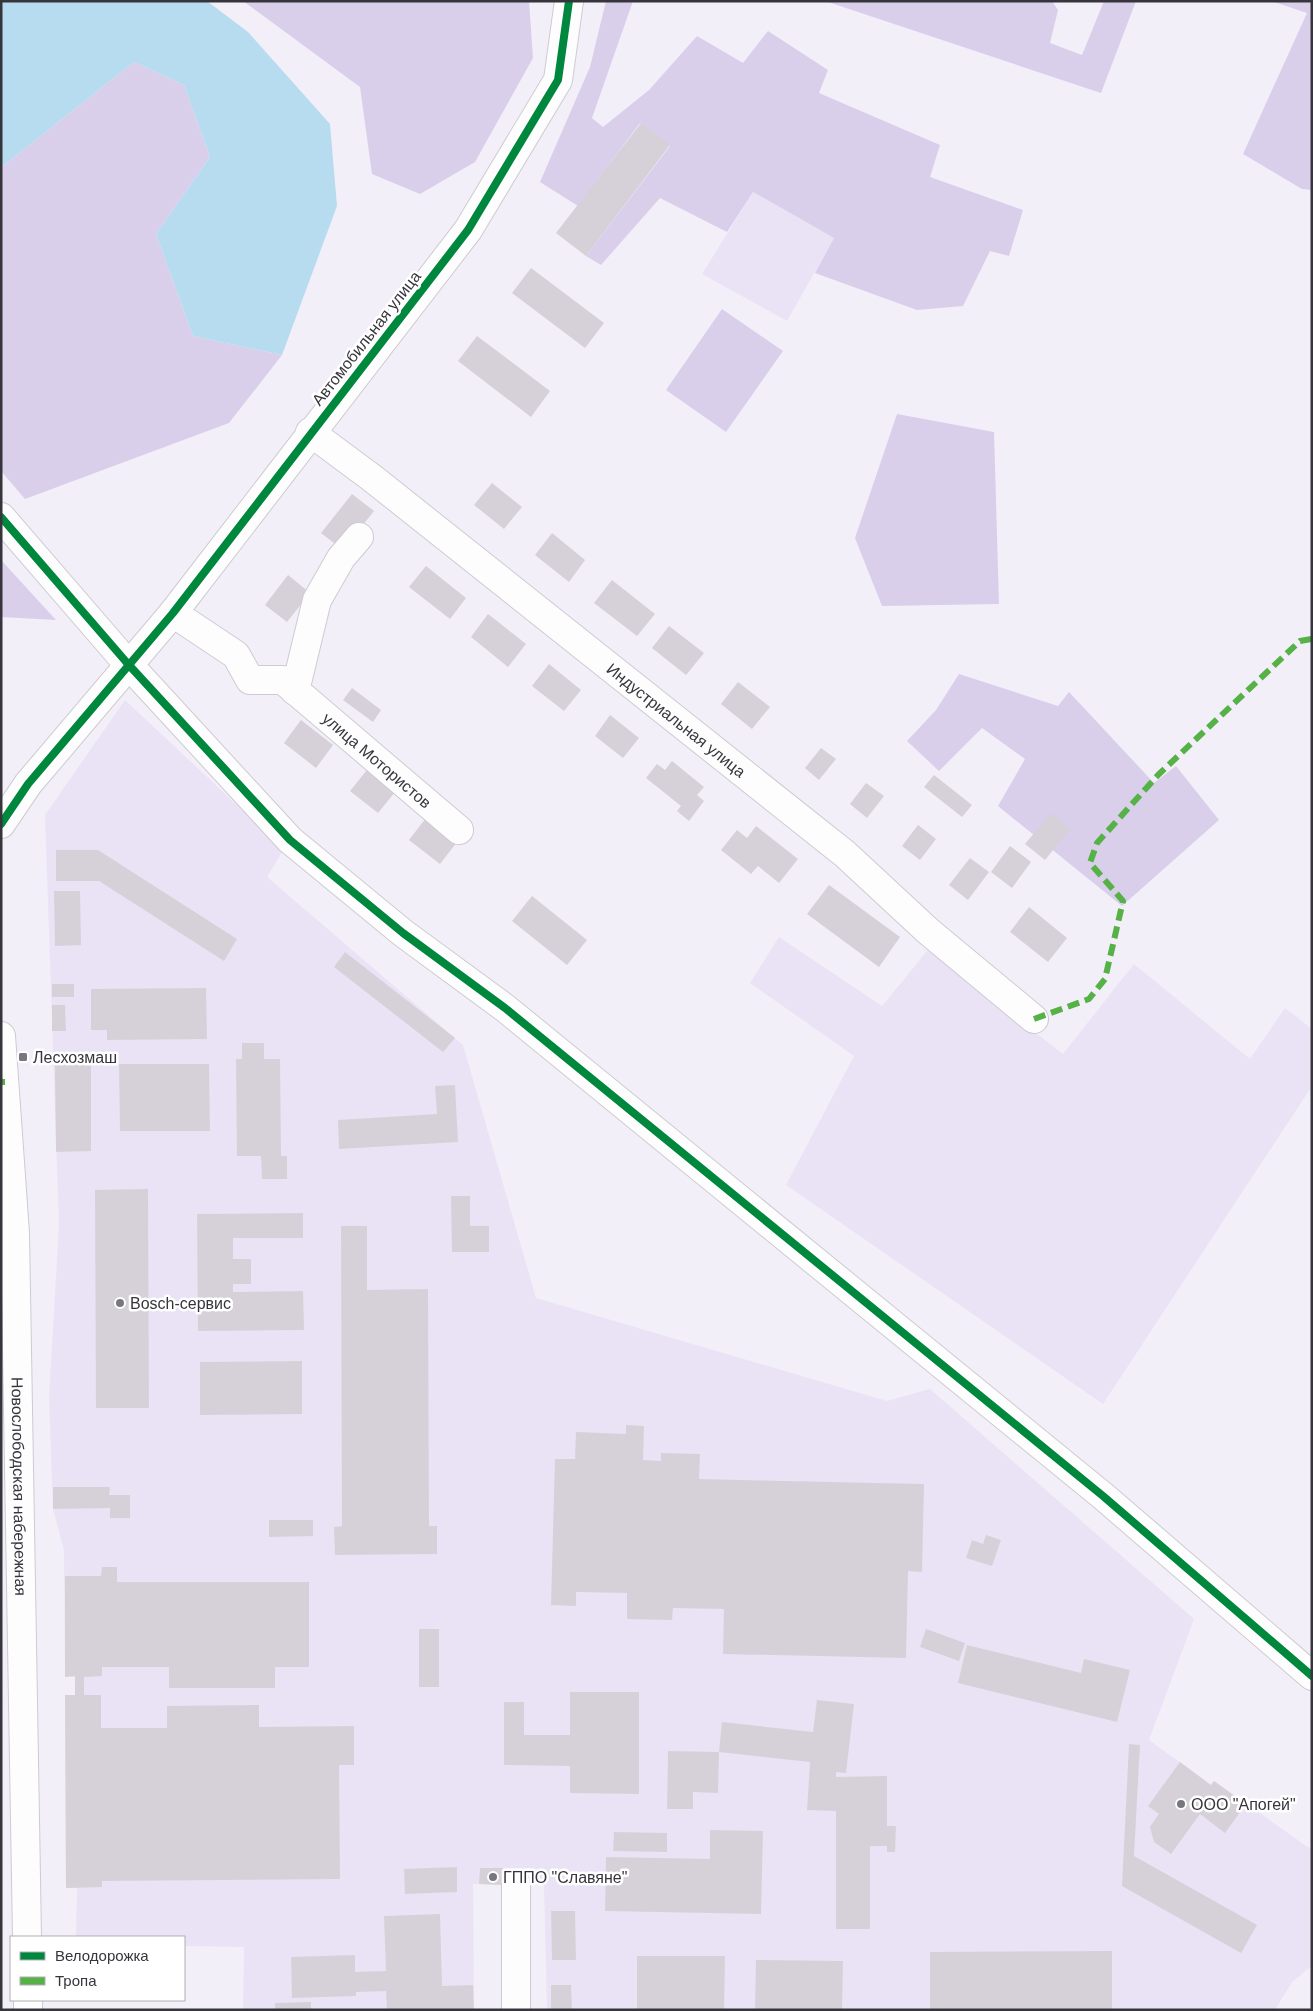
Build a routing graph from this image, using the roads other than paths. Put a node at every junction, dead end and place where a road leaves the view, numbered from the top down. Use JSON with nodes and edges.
{"nodes":[{"id":1,"x":569,"y":1,"type":"edge"},
{"id":2,"x":310,"y":432,"type":"junction"},
{"id":3,"x":1,"y":517,"type":"edge"},
{"id":4,"x":359,"y":537,"type":"dead end"},
{"id":5,"x":173,"y":613,"type":"junction"},
{"id":6,"x":128,"y":664,"type":"junction"},
{"id":7,"x":295,"y":691,"type":"junction"},
{"id":8,"x":1,"y":824,"type":"edge"},
{"id":9,"x":459,"y":830,"type":"dead end"},
{"id":10,"x":1034,"y":1018,"type":"dead end"},
{"id":11,"x":1,"y":1036,"type":"edge"},
{"id":12,"x":1312,"y":1676,"type":"edge"},
{"id":13,"x":516,"y":1885,"type":"dead end"},
{"id":14,"x":27,"y":1936,"type":"edge"},
{"id":15,"x":516,"y":2010,"type":"edge"}],
"edges":[{"from":1,"to":2,"type":"street","name":"Автомобильная улица"},
{"from":2,"to":5,"type":"street","name":"Автомобильная улица"},
{"from":2,"to":10,"type":"street","name":"Индустриальная улица"},
{"from":3,"to":6,"type":"street"},
{"from":4,"to":7,"type":"street"},
{"from":5,"to":6,"type":"street","name":"Автомобильная улица"},
{"from":5,"to":7,"type":"street","name":"улица Мотористов"},
{"from":6,"to":8,"type":"street"},
{"from":6,"to":12,"type":"street"},
{"from":7,"to":9,"type":"street","name":"улица Мотористов"},
{"from":11,"to":14,"type":"street","name":"Новослободская набережная"},
{"from":13,"to":15,"type":"street"}]}
